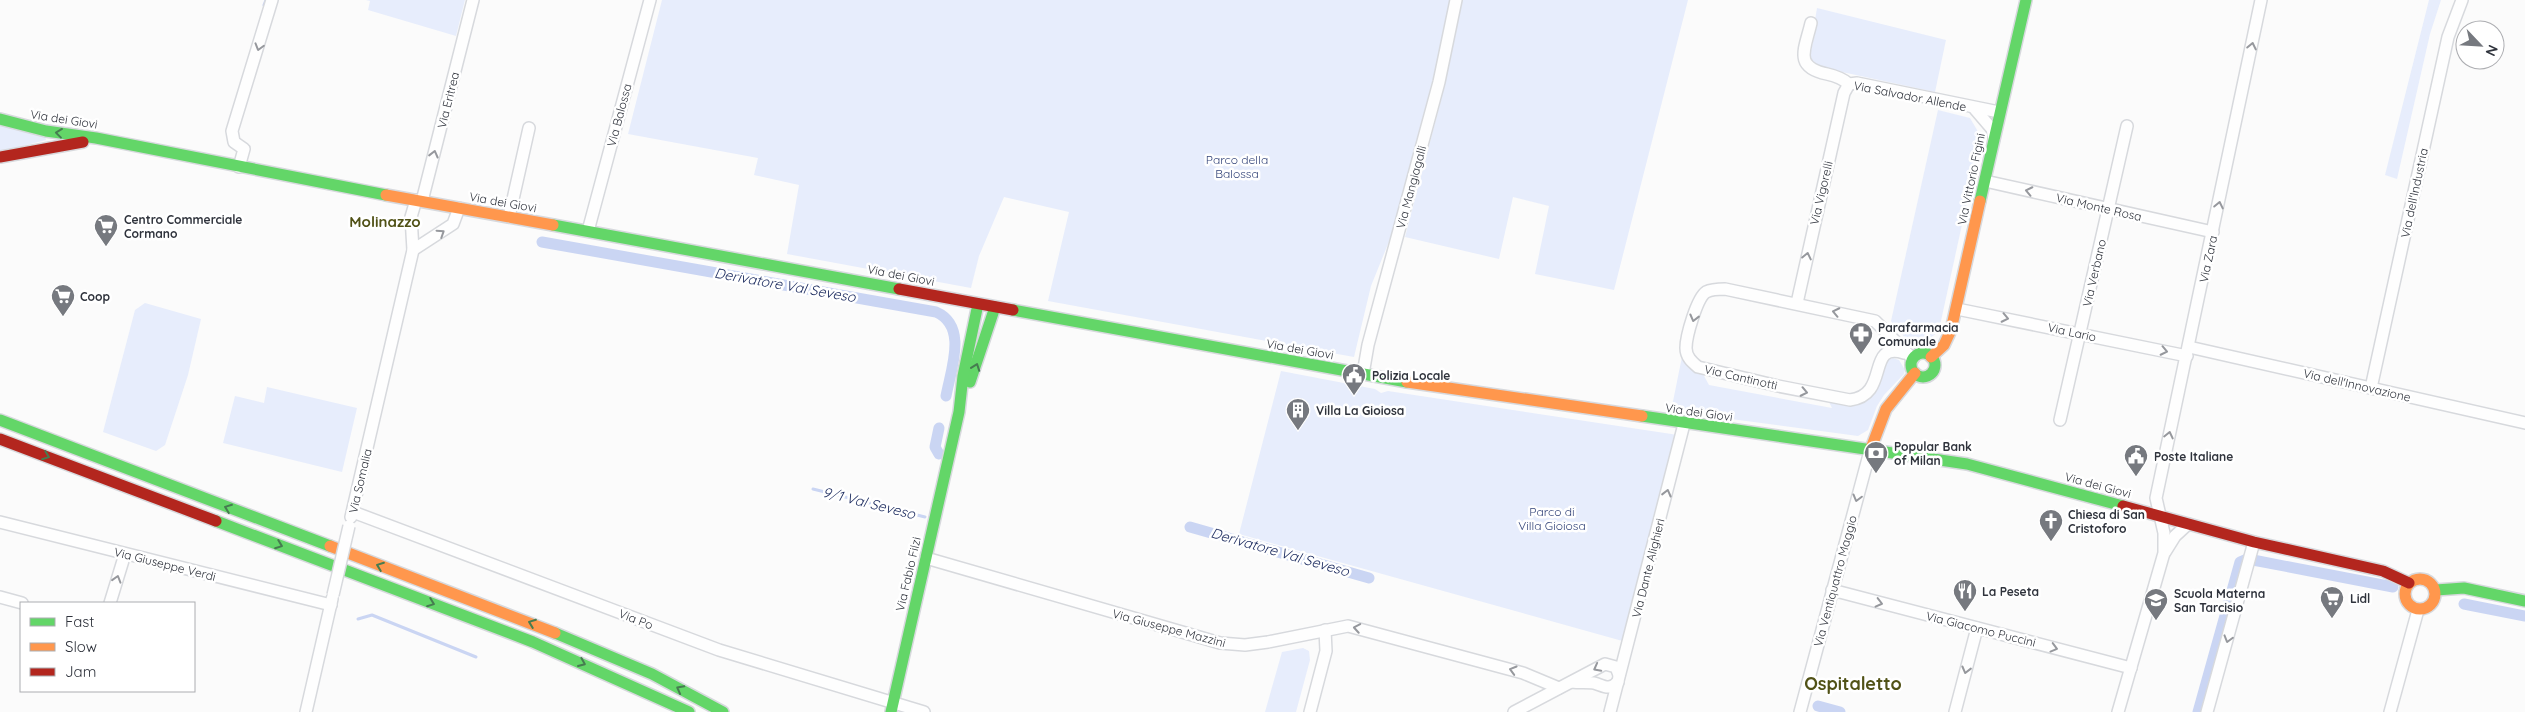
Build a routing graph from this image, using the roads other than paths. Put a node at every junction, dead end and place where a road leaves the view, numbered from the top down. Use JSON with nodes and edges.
{"nodes":[{"id":1,"x":272,"y":0,"type":"edge"},
{"id":2,"x":473,"y":0,"type":"edge"},
{"id":3,"x":650,"y":0,"type":"edge"},
{"id":4,"x":1456,"y":0,"type":"edge"},
{"id":5,"x":2026,"y":0,"type":"edge"},
{"id":6,"x":2261,"y":0,"type":"edge"},
{"id":7,"x":2462,"y":0,"type":"edge"},
{"id":8,"x":1811,"y":23,"type":"dead end"},
{"id":9,"x":1848,"y":84,"type":"junction"},
{"id":10,"x":1974,"y":108,"type":"junction"},
{"id":11,"x":1999,"y":112,"type":"junction"},
{"id":12,"x":0,"y":119,"type":"edge"},
{"id":13,"x":2127,"y":126,"type":"dead end"},
{"id":14,"x":530,"y":128,"type":"dead end"},
{"id":15,"x":1994,"y":138,"type":"junction"},
{"id":16,"x":125,"y":143,"type":"junction"},
{"id":17,"x":0,"y":157,"type":"edge"},
{"id":18,"x":239,"y":167,"type":"junction"},
{"id":19,"x":1985,"y":181,"type":"junction"},
{"id":20,"x":419,"y":200,"type":"junction"},
{"id":21,"x":459,"y":208,"type":"junction"},
{"id":22,"x":2109,"y":208,"type":"junction"},
{"id":23,"x":510,"y":217,"type":"junction"},
{"id":24,"x":588,"y":231,"type":"junction"},
{"id":25,"x":2213,"y":232,"type":"junction"},
{"id":26,"x":413,"y":250,"type":"junction"},
{"id":27,"x":1797,"y":303,"type":"junction"},
{"id":28,"x":978,"y":304,"type":"junction"},
{"id":29,"x":995,"y":307,"type":"junction"},
{"id":30,"x":1957,"y":309,"type":"junction"},
{"id":31,"x":1887,"y":332,"type":"junction"},
{"id":32,"x":2080,"y":334,"type":"junction"},
{"id":33,"x":2188,"y":351,"type":"junction"},
{"id":34,"x":1909,"y":356,"type":"junction"},
{"id":35,"x":1931,"y":356,"type":"junction"},
{"id":36,"x":1880,"y":360,"type":"junction"},
{"id":37,"x":1915,"y":373,"type":"junction"},
{"id":38,"x":1362,"y":374,"type":"junction"},
{"id":39,"x":2370,"y":388,"type":"junction"},
{"id":40,"x":959,"y":412,"type":"junction"},
{"id":41,"x":0,"y":420,"type":"edge"},
{"id":42,"x":2060,"y":420,"type":"dead end"},
{"id":43,"x":2525,"y":423,"type":"edge"},
{"id":44,"x":1684,"y":424,"type":"junction"},
{"id":45,"x":0,"y":439,"type":"edge"},
{"id":46,"x":1870,"y":451,"type":"junction"},
{"id":47,"x":353,"y":512,"type":"junction"},
{"id":48,"x":2160,"y":516,"type":"junction"},
{"id":49,"x":0,"y":522,"type":"edge"},
{"id":50,"x":2188,"y":524,"type":"junction"},
{"id":51,"x":2254,"y":542,"type":"junction"},
{"id":52,"x":2164,"y":553,"type":"junction"},
{"id":53,"x":125,"y":554,"type":"junction"},
{"id":54,"x":926,"y":558,"type":"junction"},
{"id":55,"x":2409,"y":584,"type":"junction"},
{"id":56,"x":1832,"y":590,"type":"junction"},
{"id":57,"x":2436,"y":590,"type":"junction"},
{"id":58,"x":0,"y":598,"type":"edge"},
{"id":59,"x":332,"y":600,"type":"junction"},
{"id":60,"x":2525,"y":601,"type":"edge"},
{"id":61,"x":110,"y":602,"type":"edge"},
{"id":62,"x":20,"y":603,"type":"edge"},
{"id":63,"x":2418,"y":610,"type":"junction"},
{"id":64,"x":1976,"y":628,"type":"junction"},
{"id":65,"x":1325,"y":630,"type":"junction"},
{"id":66,"x":2131,"y":668,"type":"junction"},
{"id":67,"x":1618,"y":678,"type":"junction"},
{"id":68,"x":1570,"y":682,"type":"junction"},
{"id":69,"x":1559,"y":688,"type":"junction"},
{"id":70,"x":892,"y":707,"type":"edge"},
{"id":71,"x":306,"y":712,"type":"edge"},
{"id":72,"x":689,"y":712,"type":"edge"},
{"id":73,"x":724,"y":712,"type":"edge"},
{"id":74,"x":924,"y":712,"type":"edge"},
{"id":75,"x":1310,"y":712,"type":"edge"},
{"id":76,"x":1514,"y":712,"type":"edge"},
{"id":77,"x":1610,"y":712,"type":"edge"},
{"id":78,"x":1800,"y":712,"type":"edge"},
{"id":79,"x":1955,"y":712,"type":"edge"},
{"id":80,"x":2118,"y":712,"type":"edge"},
{"id":81,"x":2207,"y":712,"type":"edge"},
{"id":82,"x":2390,"y":712,"type":"edge"}],
"edges":[{"from":1,"to":18,"type":"street","one_way":true},
{"from":20,"to":2,"type":"street","name":"Via Eritrea","one_way":true},
{"from":3,"to":24,"type":"street","name":"Via Balossa"},
{"from":4,"to":38,"type":"street","name":"Via Mangiagalli"},
{"from":5,"to":11,"type":"main road","name":"Via Vittorio Figini"},
{"from":25,"to":6,"type":"street","name":"Via Zara","one_way":true},
{"from":7,"to":39,"type":"street","name":"Via dell'Industria"},
{"from":8,"to":9,"type":"street","name":"Via Salvador Allende"},
{"from":9,"to":10,"type":"street","name":"Via Salvador Allende"},
{"from":27,"to":9,"type":"street","name":"Via Vigorelli","one_way":true},
{"from":10,"to":11,"type":"street","name":"Via Salvador Allende"},
{"from":10,"to":15,"type":"street","name":"Via Salvador Allende"},
{"from":11,"to":15,"type":"main road","name":"Via Vittorio Figini"},
{"from":16,"to":12,"type":"main road","name":"Via dei Giovi","one_way":true},
{"from":13,"to":22,"type":"street","name":"Via Verbano"},
{"from":14,"to":23,"type":"street"},
{"from":15,"to":19,"type":"main road","name":"Via Vittorio Figini"},
{"from":16,"to":17,"type":"main road","name":"Via dei Giovi"},
{"from":16,"to":18,"type":"main road","name":"Via dei Giovi"},
{"from":18,"to":20,"type":"main road","name":"Via dei Giovi"},
{"from":22,"to":19,"type":"street","name":"Via Monte Rosa","one_way":true},
{"from":19,"to":30,"type":"main road","name":"Via Vittorio Figini"},
{"from":20,"to":21,"type":"main road","name":"Via dei Giovi"},
{"from":20,"to":26,"type":"street","name":"Via Somalia"},
{"from":21,"to":23,"type":"main road","name":"Via dei Giovi"},
{"from":26,"to":21,"type":"street","one_way":true},
{"from":22,"to":25,"type":"street","name":"Via Monte Rosa"},
{"from":22,"to":32,"type":"street","name":"Via Verbano"},
{"from":23,"to":24,"type":"main road","name":"Via dei Giovi"},
{"from":24,"to":28,"type":"main road","name":"Via dei Giovi"},
{"from":25,"to":33,"type":"street","name":"Via Zara"},
{"from":26,"to":47,"type":"street","name":"Via Somalia"},
{"from":31,"to":27,"type":"street","name":"Via Cantinotti","one_way":true},
{"from":27,"to":36,"type":"street","name":"Via Cantinotti","one_way":true},
{"from":28,"to":29,"type":"main road","name":"Via dei Giovi"},
{"from":28,"to":40,"type":"main road","name":"Via Fabio Filzi"},
{"from":29,"to":38,"type":"main road","name":"Via dei Giovi"},
{"from":40,"to":29,"type":"main road","name":"Via Fabio Filzi","one_way":true},
{"from":30,"to":32,"type":"street","name":"Via Lario","one_way":true},
{"from":30,"to":35,"type":"main road","name":"Via Vittorio Figini"},
{"from":31,"to":34,"type":"street","name":"Via Cantinotti"},
{"from":31,"to":36,"type":"street","name":"Via Cantinotti"},
{"from":32,"to":33,"type":"street","name":"Via Lario","one_way":true},
{"from":32,"to":42,"type":"street","name":"Via Verbano"},
{"from":33,"to":39,"type":"street","name":"Via dell'Innovazione"},
{"from":48,"to":33,"type":"street","name":"Via Zara","one_way":true},
{"from":34,"to":35,"type":"main road"},
{"from":34,"to":36,"type":"street"},
{"from":34,"to":37,"type":"main road"},
{"from":35,"to":37,"type":"main road"},
{"from":37,"to":46,"type":"main road"},
{"from":38,"to":44,"type":"main road","name":"Via dei Giovi"},
{"from":39,"to":43,"type":"street","name":"Via dell'Innovazione"},
{"from":40,"to":54,"type":"main road","name":"Via Fabio Filzi"},
{"from":73,"to":41,"type":"main road","one_way":true},
{"from":44,"to":46,"type":"main road","name":"Via dei Giovi"},
{"from":67,"to":44,"type":"street","name":"Via Dante Alighieri","one_way":true},
{"from":45,"to":72,"type":"main road","one_way":true},
{"from":46,"to":48,"type":"main road","name":"Via dei Giovi"},
{"from":46,"to":56,"type":"street","name":"Via Ventiquattro Maggio","one_way":true},
{"from":47,"to":59,"type":"street","name":"Via Somalia","bridge":true},
{"from":47,"to":70,"type":"street","name":"Via Po"},
{"from":48,"to":50,"type":"main road","name":"Via dei Giovi"},
{"from":48,"to":52,"type":"street","name":"Via Zara"},
{"from":49,"to":53,"type":"street","name":"Via Giuseppe Verdi"},
{"from":50,"to":51,"type":"main road","name":"Via dei Giovi"},
{"from":50,"to":52,"type":"street"},
{"from":51,"to":55,"type":"main road","name":"Via dei Giovi"},
{"from":51,"to":81,"type":"street","one_way":true},
{"from":52,"to":66,"type":"street"},
{"from":53,"to":59,"type":"street","name":"Via Giuseppe Verdi"},
{"from":61,"to":53,"type":"street","one_way":true},
{"from":54,"to":65,"type":"street","name":"Via Giuseppe Mazzini"},
{"from":54,"to":70,"type":"main road","name":"Via Fabio Filzi"},
{"from":55,"to":57,"type":"main road"},
{"from":55,"to":63,"type":"main road"},
{"from":56,"to":64,"type":"street","name":"Via Giacomo Puccini","one_way":true},
{"from":56,"to":78,"type":"street","name":"Via Ventiquattro Maggio"},
{"from":57,"to":60,"type":"main road"},
{"from":57,"to":63,"type":"main road"},
{"from":58,"to":62,"type":"street"},
{"from":59,"to":71,"type":"street","name":"Via Somalia"},
{"from":63,"to":82,"type":"street"},
{"from":64,"to":66,"type":"street","name":"Via Giacomo Puccini","one_way":true},
{"from":64,"to":79,"type":"street","one_way":true},
{"from":69,"to":65,"type":"street","name":"Via Giuseppe Mazzini","one_way":true},
{"from":65,"to":75,"type":"street"},
{"from":66,"to":80,"type":"street"},
{"from":67,"to":68,"type":"street"},
{"from":67,"to":68,"type":"street","one_way":true},
{"from":67,"to":77,"type":"street","name":"Via Dante Alighieri"},
{"from":68,"to":69,"type":"street"},
{"from":69,"to":76,"type":"street"},
{"from":70,"to":74,"type":"street","name":"Via Po"}]}
